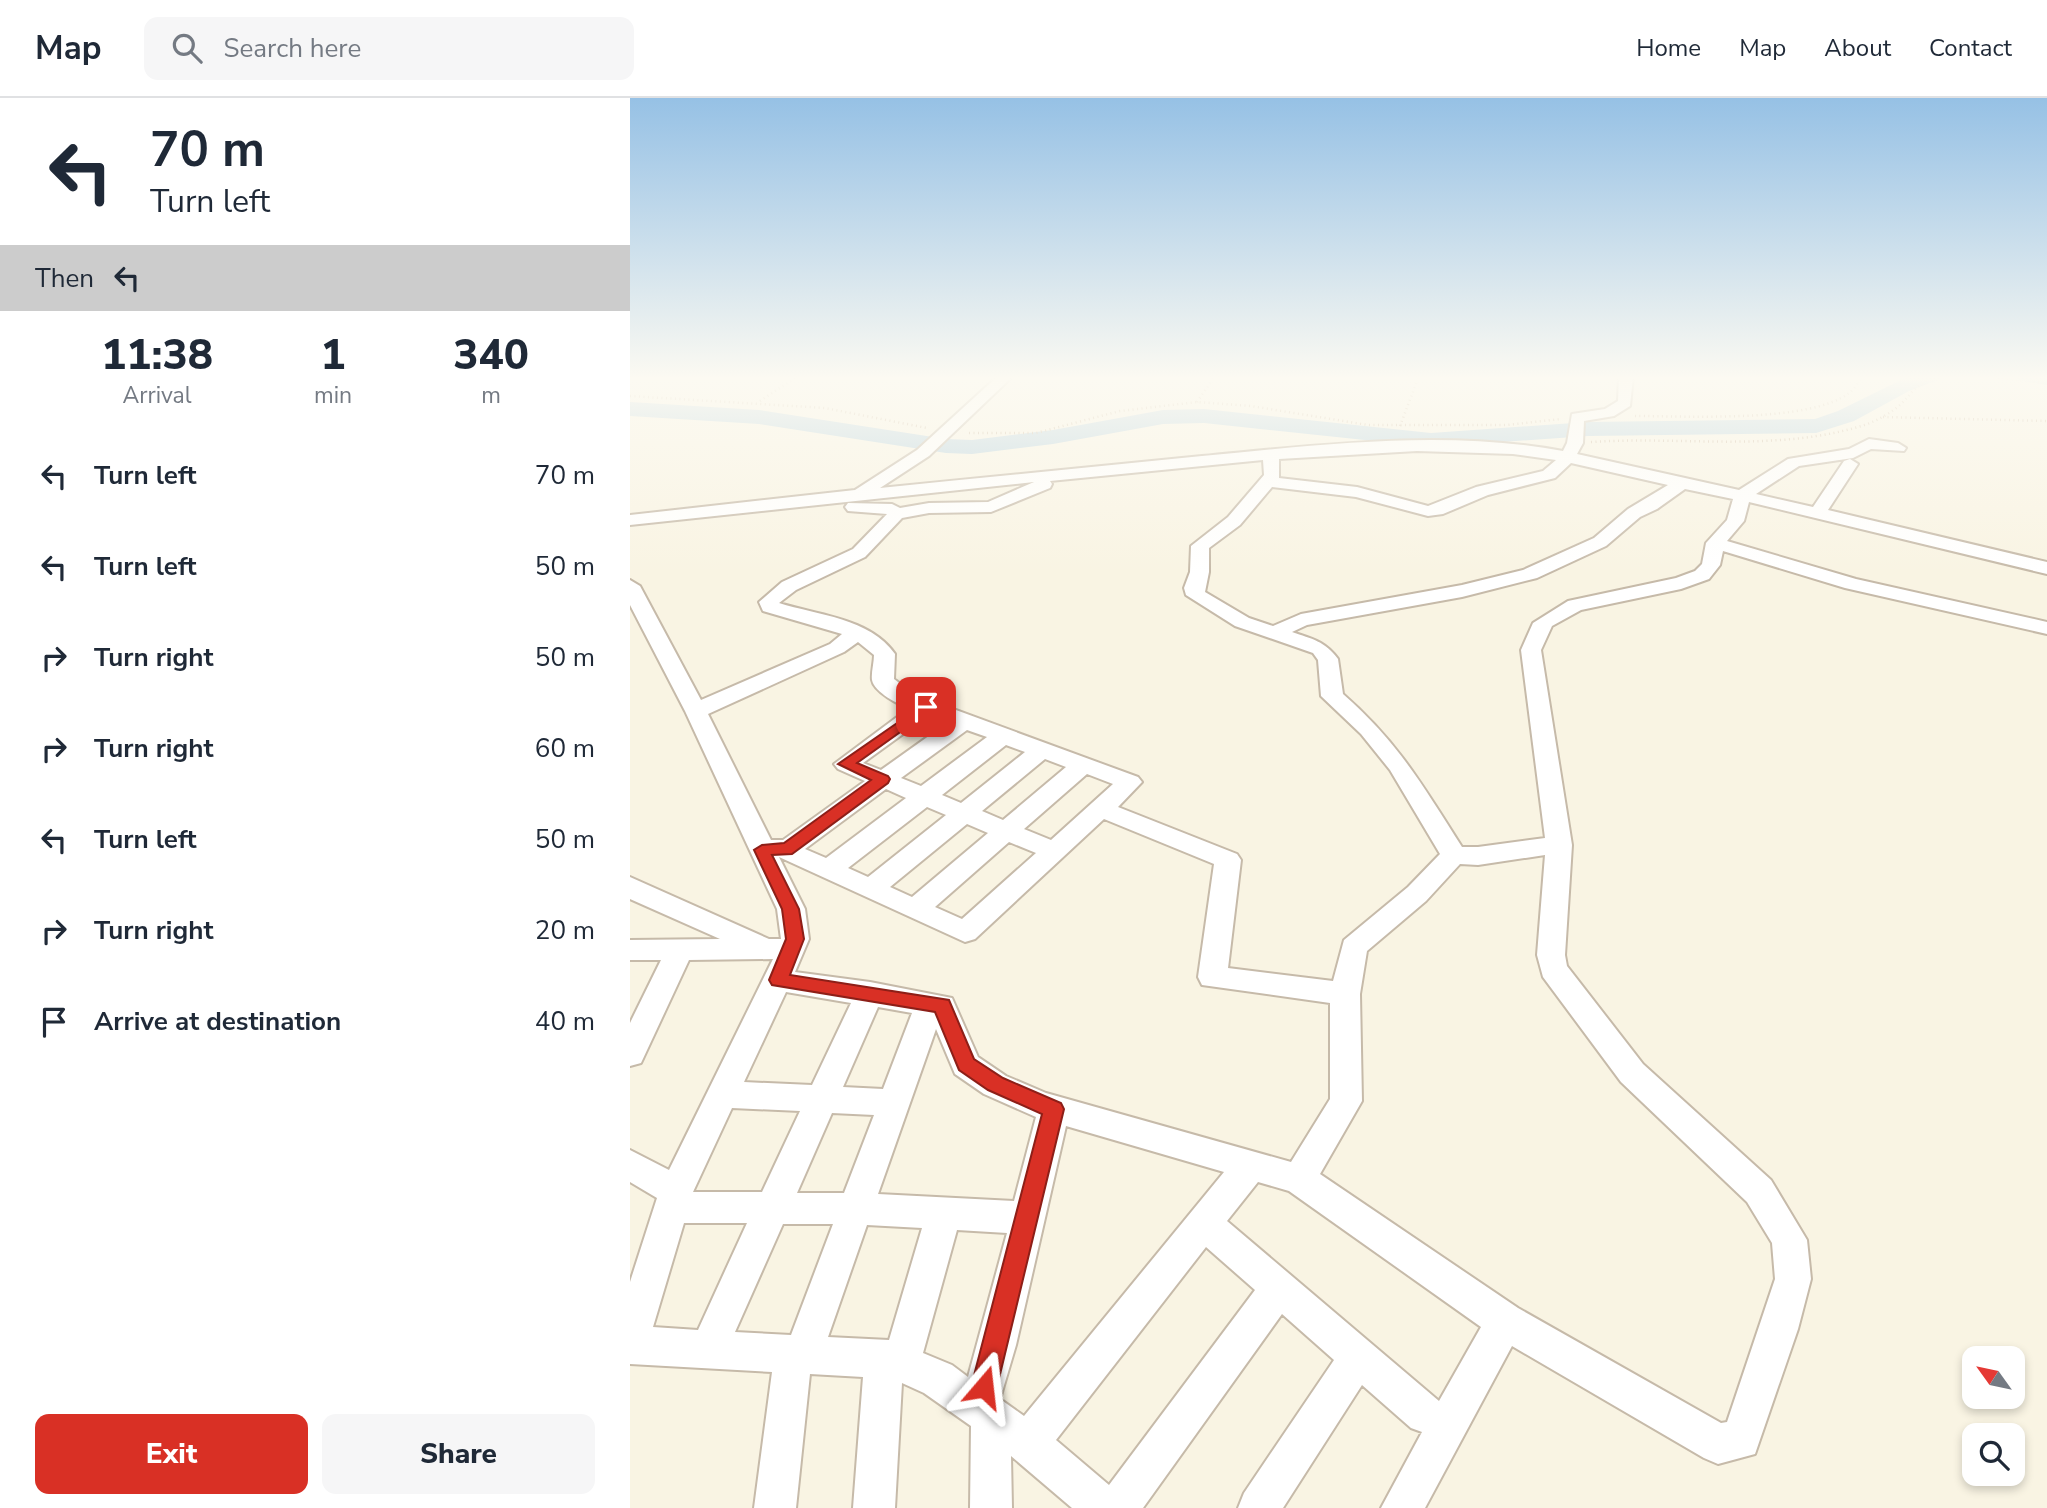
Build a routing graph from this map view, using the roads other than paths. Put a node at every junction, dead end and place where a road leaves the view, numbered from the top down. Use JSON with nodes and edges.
{"nodes":[{"id":1,"x":934,"y":442,"type":"edge"},
{"id":2,"x":1572,"y":442,"type":"edge"},
{"id":3,"x":1898,"y":448,"type":"dead end"},
{"id":4,"x":1571,"y":451,"type":"junction"},
{"id":5,"x":1271,"y":455,"type":"junction"},
{"id":6,"x":1850,"y":464,"type":"dead end"},
{"id":7,"x":1068,"y":474,"type":"junction"},
{"id":8,"x":1267,"y":481,"type":"junction"},
{"id":9,"x":1682,"y":483,"type":"junction"},
{"id":10,"x":858,"y":494,"type":"junction"},
{"id":11,"x":1742,"y":496,"type":"junction"},
{"id":12,"x":802,"y":500,"type":"junction"},
{"id":13,"x":896,"y":513,"type":"junction"},
{"id":14,"x":1817,"y":513,"type":"junction"},
{"id":15,"x":630,"y":520,"type":"edge"},
{"id":16,"x":1715,"y":543,"type":"junction"},
{"id":17,"x":2047,"y":568,"type":"edge"},
{"id":18,"x":630,"y":586,"type":"edge"},
{"id":19,"x":2047,"y":628,"type":"edge"},
{"id":20,"x":1276,"y":632,"type":"junction"},
{"id":21,"x":858,"y":633,"type":"junction"},
{"id":22,"x":926,"y":707,"type":"junction"},
{"id":23,"x":696,"y":711,"type":"junction"},
{"id":24,"x":964,"y":721,"type":"junction"},
{"id":25,"x":1003,"y":736,"type":"junction"},
{"id":26,"x":1042,"y":750,"type":"junction"},
{"id":27,"x":1083,"y":765,"type":"junction"},
{"id":28,"x":882,"y":779,"type":"junction"},
{"id":29,"x":923,"y":796,"type":"junction"},
{"id":30,"x":1101,"y":809,"type":"junction"},
{"id":31,"x":964,"y":813,"type":"junction"},
{"id":32,"x":1006,"y":831,"type":"junction"},
{"id":33,"x":1559,"y":845,"type":"junction"},
{"id":34,"x":774,"y":850,"type":"junction"},
{"id":35,"x":1055,"y":851,"type":"junction"},
{"id":36,"x":1454,"y":855,"type":"junction"},
{"id":37,"x":828,"y":870,"type":"junction"},
{"id":38,"x":630,"y":886,"type":"edge"},
{"id":39,"x":870,"y":889,"type":"junction"},
{"id":40,"x":915,"y":909,"type":"junction"},
{"id":41,"x":780,"y":949,"type":"junction"},
{"id":42,"x":630,"y":950,"type":"edge"},
{"id":43,"x":680,"y":950,"type":"junction"},
{"id":44,"x":778,"y":980,"type":"junction"},
{"id":45,"x":870,"y":993,"type":"junction"},
{"id":46,"x":1345,"y":994,"type":"junction"},
{"id":47,"x":930,"y":1004,"type":"junction"},
{"id":48,"x":630,"y":1054,"type":"edge"},
{"id":49,"x":723,"y":1094,"type":"junction"},
{"id":50,"x":822,"y":1099,"type":"junction"},
{"id":51,"x":894,"y":1103,"type":"junction"},
{"id":52,"x":1054,"y":1109,"type":"junction"},
{"id":53,"x":630,"y":1164,"type":"edge"},
{"id":54,"x":1250,"y":1166,"type":"junction"},
{"id":55,"x":1298,"y":1179,"type":"junction"},
{"id":56,"x":673,"y":1199,"type":"junction"},
{"id":57,"x":772,"y":1209,"type":"junction"},
{"id":58,"x":856,"y":1209,"type":"junction"},
{"id":59,"x":944,"y":1214,"type":"junction"},
{"id":60,"x":1027,"y":1218,"type":"junction"},
{"id":61,"x":1204,"y":1223,"type":"junction"},
{"id":62,"x":1279,"y":1287,"type":"junction"},
{"id":63,"x":1505,"y":1321,"type":"junction"},
{"id":64,"x":630,"y":1343,"type":"edge"},
{"id":65,"x":708,"y":1350,"type":"junction"},
{"id":66,"x":798,"y":1355,"type":"junction"},
{"id":67,"x":1359,"y":1356,"type":"junction"},
{"id":68,"x":893,"y":1362,"type":"junction"},
{"id":69,"x":984,"y":1413,"type":"junction"},
{"id":70,"x":1425,"y":1413,"type":"dead end"},
{"id":71,"x":1028,"y":1443,"type":"junction"},
{"id":72,"x":775,"y":1508,"type":"edge"},
{"id":73,"x":874,"y":1508,"type":"edge"},
{"id":74,"x":991,"y":1508,"type":"edge"},
{"id":75,"x":1104,"y":1508,"type":"edge"},
{"id":76,"x":1118,"y":1508,"type":"edge"},
{"id":77,"x":1259,"y":1508,"type":"edge"},
{"id":78,"x":1402,"y":1508,"type":"edge"}],
"edges":[{"from":1,"to":10,"type":"street"},
{"from":2,"to":4,"type":"street"},
{"from":3,"to":11,"type":"street"},
{"from":4,"to":5,"type":"street"},
{"from":4,"to":8,"type":"street"},
{"from":4,"to":9,"type":"street"},
{"from":5,"to":7,"type":"street"},
{"from":5,"to":8,"type":"street"},
{"from":6,"to":14,"type":"street"},
{"from":7,"to":10,"type":"street"},
{"from":7,"to":13,"type":"street"},
{"from":8,"to":20,"type":"street"},
{"from":9,"to":11,"type":"street"},
{"from":9,"to":20,"type":"street"},
{"from":10,"to":12,"type":"street"},
{"from":11,"to":14,"type":"street"},
{"from":11,"to":16,"type":"street"},
{"from":12,"to":13,"type":"street"},
{"from":12,"to":15,"type":"street"},
{"from":13,"to":21,"type":"street"},
{"from":14,"to":17,"type":"street"},
{"from":16,"to":19,"type":"street"},
{"from":16,"to":33,"type":"street"},
{"from":18,"to":23,"type":"street"},
{"from":20,"to":36,"type":"street"},
{"from":21,"to":22,"type":"street"},
{"from":21,"to":23,"type":"street"},
{"from":22,"to":24,"type":"street"},
{"from":22,"to":28,"type":"street"},
{"from":23,"to":34,"type":"street"},
{"from":24,"to":25,"type":"street"},
{"from":24,"to":28,"type":"street"},
{"from":25,"to":26,"type":"street"},
{"from":25,"to":29,"type":"street"},
{"from":26,"to":27,"type":"street"},
{"from":26,"to":31,"type":"street"},
{"from":27,"to":30,"type":"street"},
{"from":27,"to":32,"type":"street"},
{"from":28,"to":29,"type":"street"},
{"from":28,"to":34,"type":"street"},
{"from":29,"to":31,"type":"street"},
{"from":29,"to":37,"type":"street"},
{"from":30,"to":35,"type":"street"},
{"from":30,"to":46,"type":"street"},
{"from":31,"to":32,"type":"street"},
{"from":31,"to":39,"type":"street"},
{"from":32,"to":35,"type":"street"},
{"from":32,"to":40,"type":"street"},
{"from":33,"to":36,"type":"street"},
{"from":33,"to":63,"type":"street"},
{"from":34,"to":37,"type":"street"},
{"from":34,"to":41,"type":"street"},
{"from":35,"to":40,"type":"street"},
{"from":36,"to":46,"type":"street"},
{"from":37,"to":39,"type":"street"},
{"from":38,"to":41,"type":"street"},
{"from":39,"to":40,"type":"street"},
{"from":41,"to":43,"type":"street"},
{"from":41,"to":44,"type":"street"},
{"from":42,"to":43,"type":"street"},
{"from":43,"to":48,"type":"street"},
{"from":44,"to":45,"type":"street"},
{"from":44,"to":49,"type":"street"},
{"from":45,"to":47,"type":"street"},
{"from":45,"to":50,"type":"street"},
{"from":46,"to":55,"type":"street"},
{"from":47,"to":51,"type":"street"},
{"from":47,"to":52,"type":"street"},
{"from":49,"to":50,"type":"street"},
{"from":49,"to":56,"type":"street"},
{"from":50,"to":51,"type":"street"},
{"from":50,"to":57,"type":"street"},
{"from":51,"to":58,"type":"street"},
{"from":52,"to":54,"type":"street"},
{"from":52,"to":60,"type":"street"},
{"from":53,"to":56,"type":"street"},
{"from":54,"to":55,"type":"street"},
{"from":54,"to":61,"type":"street"},
{"from":55,"to":63,"type":"street"},
{"from":56,"to":57,"type":"street"},
{"from":56,"to":64,"type":"street"},
{"from":57,"to":58,"type":"street"},
{"from":57,"to":65,"type":"street"},
{"from":58,"to":59,"type":"street"},
{"from":58,"to":66,"type":"street"},
{"from":59,"to":60,"type":"street"},
{"from":59,"to":68,"type":"street"},
{"from":60,"to":69,"type":"street"},
{"from":61,"to":62,"type":"street"},
{"from":61,"to":71,"type":"street"},
{"from":62,"to":67,"type":"street"},
{"from":62,"to":76,"type":"street"},
{"from":63,"to":78,"type":"street"},
{"from":64,"to":65,"type":"street"},
{"from":65,"to":66,"type":"street"},
{"from":66,"to":68,"type":"street"},
{"from":66,"to":72,"type":"street"},
{"from":67,"to":70,"type":"street"},
{"from":67,"to":77,"type":"street"},
{"from":68,"to":69,"type":"street"},
{"from":68,"to":73,"type":"street"},
{"from":69,"to":71,"type":"street"},
{"from":69,"to":74,"type":"street"},
{"from":71,"to":75,"type":"street"}]}
